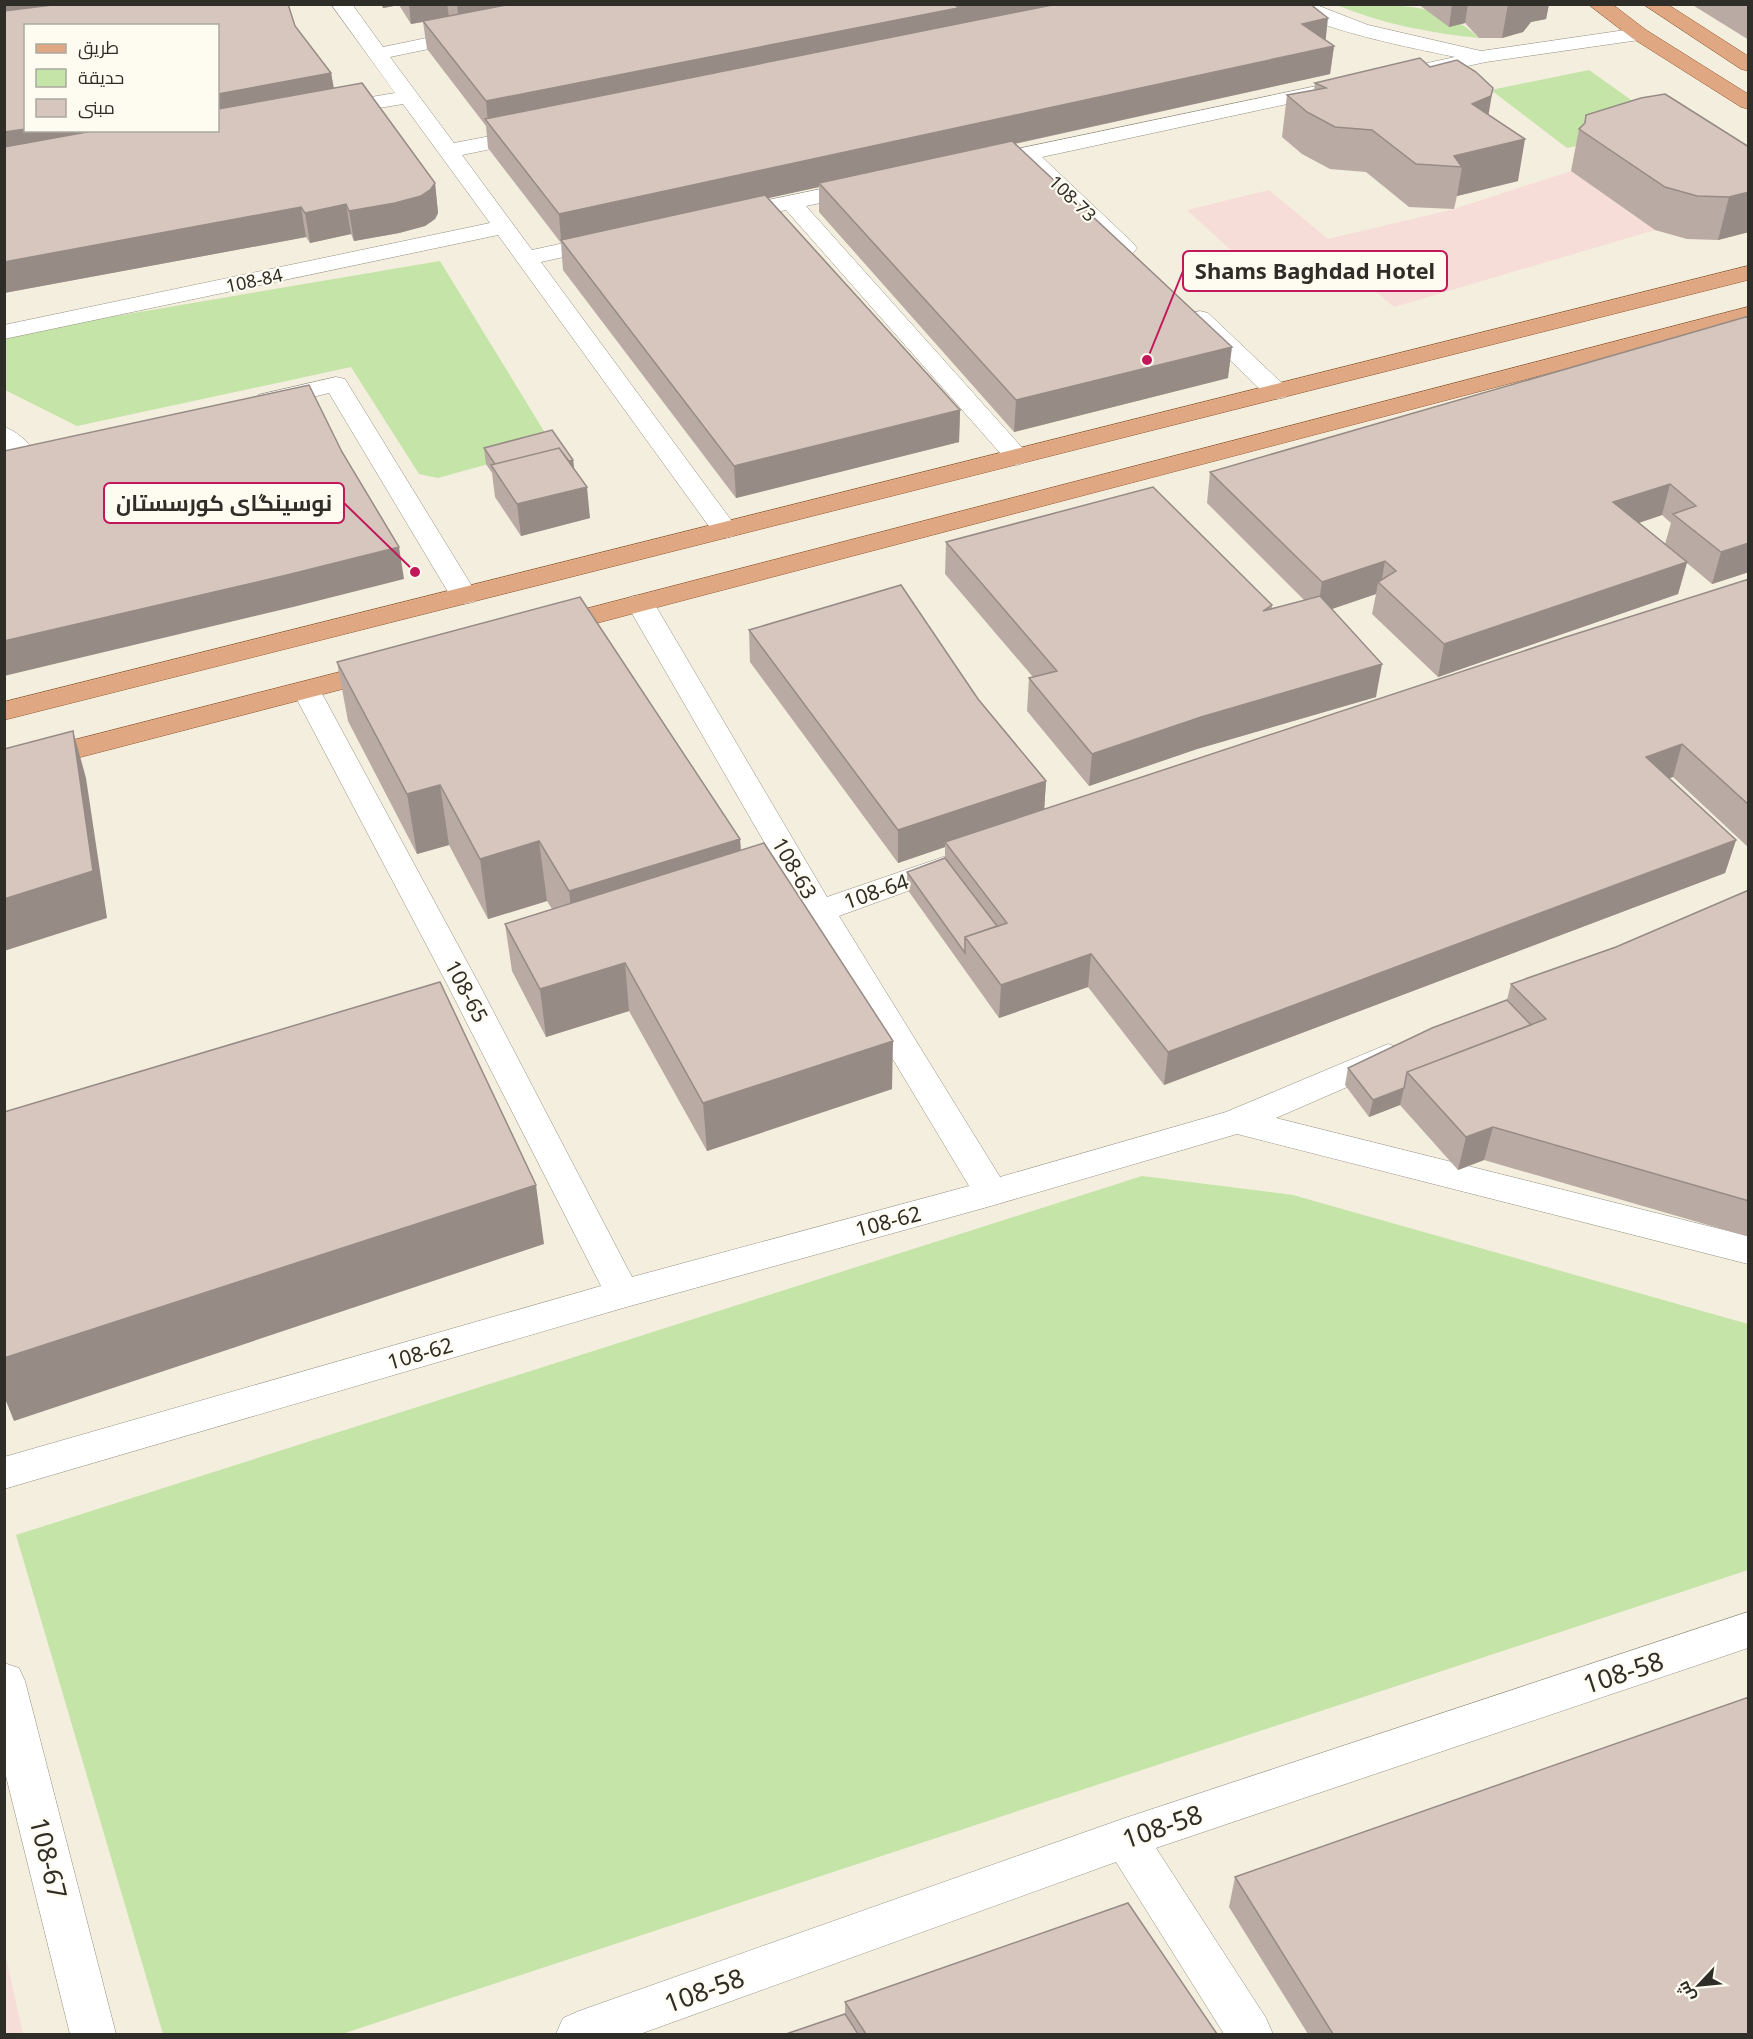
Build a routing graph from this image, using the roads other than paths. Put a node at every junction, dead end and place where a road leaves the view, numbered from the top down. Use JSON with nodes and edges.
{"nodes":[{"id":1,"x":341,"y":4,"type":"edge"},
{"id":2,"x":1297,"y":4,"type":"edge"},
{"id":3,"x":1598,"y":4,"type":"edge"},
{"id":4,"x":1653,"y":4,"type":"edge"},
{"id":5,"x":491,"y":31,"type":"edge"},
{"id":6,"x":1639,"y":34,"type":"junction"},
{"id":7,"x":377,"y":54,"type":"junction"},
{"id":8,"x":1486,"y":57,"type":"junction"},
{"id":9,"x":1749,"y":65,"type":"edge"},
{"id":10,"x":1394,"y":76,"type":"edge"},
{"id":11,"x":1348,"y":86,"type":"edge"},
{"id":12,"x":409,"y":97,"type":"junction"},
{"id":13,"x":1749,"y":104,"type":"edge"},
{"id":14,"x":308,"y":114,"type":"edge"},
{"id":15,"x":553,"y":129,"type":"edge"},
{"id":16,"x":448,"y":151,"type":"junction"},
{"id":17,"x":1026,"y":153,"type":"junction"},
{"id":18,"x":959,"y":167,"type":"edge"},
{"id":19,"x":880,"y":183,"type":"edge"},
{"id":20,"x":791,"y":202,"type":"junction"},
{"id":21,"x":710,"y":219,"type":"edge"},
{"id":22,"x":504,"y":227,"type":"junction"},
{"id":23,"x":630,"y":236,"type":"edge"},
{"id":24,"x":526,"y":258,"type":"junction"},
{"id":25,"x":1138,"y":260,"type":"edge"},
{"id":26,"x":1749,"y":273,"type":"edge"},
{"id":27,"x":1182,"y":301,"type":"edge"},
{"id":28,"x":1749,"y":314,"type":"edge"},
{"id":29,"x":4,"y":332,"type":"edge"},
{"id":30,"x":1276,"y":392,"type":"junction"},
{"id":31,"x":243,"y":405,"type":"edge"},
{"id":32,"x":1200,"y":411,"type":"junction"},
{"id":33,"x":4,"y":435,"type":"edge"},
{"id":34,"x":1236,"y":447,"type":"junction"},
{"id":35,"x":24,"y":453,"type":"edge"},
{"id":36,"x":1017,"y":457,"type":"junction"},
{"id":37,"x":725,"y":530,"type":"junction"},
{"id":38,"x":464,"y":596,"type":"junction"},
{"id":39,"x":640,"y":603,"type":"junction"},
{"id":40,"x":525,"y":633,"type":"edge"},
{"id":41,"x":410,"y":663,"type":"edge"},
{"id":42,"x":306,"y":690,"type":"junction"},
{"id":43,"x":4,"y":711,"type":"edge"},
{"id":44,"x":4,"y":768,"type":"edge"},
{"id":45,"x":977,"y":856,"type":"edge"},
{"id":46,"x":820,"y":911,"type":"junction"},
{"id":47,"x":463,"y":984,"type":"junction"},
{"id":48,"x":429,"y":994,"type":"edge"},
{"id":49,"x":1411,"y":1046,"type":"edge"},
{"id":50,"x":1237,"y":1121,"type":"junction"},
{"id":51,"x":991,"y":1193,"type":"junction"},
{"id":52,"x":1749,"y":1250,"type":"edge"},
{"id":53,"x":623,"y":1294,"type":"junction"},
{"id":54,"x":4,"y":1473,"type":"edge"},
{"id":55,"x":1749,"y":1630,"type":"edge"},
{"id":56,"x":4,"y":1681,"type":"edge"},
{"id":57,"x":1125,"y":1838,"type":"junction"},
{"id":58,"x":93,"y":2034,"type":"edge"},
{"id":59,"x":579,"y":2034,"type":"edge"},
{"id":60,"x":1250,"y":2034,"type":"edge"}],
"edges":[{"from":1,"to":7,"type":"street"},
{"from":2,"to":8,"type":"street"},
{"from":3,"to":6,"type":"main road"},
{"from":4,"to":9,"type":"main road"},
{"from":5,"to":7,"type":"street"},
{"from":6,"to":8,"type":"street"},
{"from":6,"to":13,"type":"main road"},
{"from":7,"to":12,"type":"street"},
{"from":8,"to":10,"type":"street"},
{"from":11,"to":17,"type":"street"},
{"from":12,"to":14,"type":"street"},
{"from":12,"to":16,"type":"street"},
{"from":15,"to":16,"type":"street"},
{"from":16,"to":22,"type":"street"},
{"from":17,"to":18,"type":"street"},
{"from":17,"to":25,"type":"street","name":"108-73"},
{"from":19,"to":20,"type":"street"},
{"from":20,"to":21,"type":"street"},
{"from":20,"to":36,"type":"street"},
{"from":22,"to":24,"type":"street"},
{"from":22,"to":29,"type":"street","name":"108-84"},
{"from":23,"to":24,"type":"street"},
{"from":24,"to":37,"type":"street"},
{"from":26,"to":30,"type":"main road"},
{"from":27,"to":30,"type":"street"},
{"from":28,"to":34,"type":"main road"},
{"from":30,"to":32,"type":"main road"},
{"from":31,"to":38,"type":"street"},
{"from":32,"to":34,"type":"main road"},
{"from":32,"to":36,"type":"main road"},
{"from":33,"to":35,"type":"street"},
{"from":34,"to":39,"type":"main road"},
{"from":36,"to":37,"type":"main road"},
{"from":37,"to":38,"type":"main road"},
{"from":38,"to":43,"type":"main road"},
{"from":39,"to":40,"type":"main road"},
{"from":39,"to":46,"type":"street","name":"108-63"},
{"from":41,"to":42,"type":"main road"},
{"from":42,"to":44,"type":"main road"},
{"from":42,"to":47,"type":"street","name":"108-65"},
{"from":45,"to":46,"type":"street","name":"108-64"},
{"from":46,"to":51,"type":"street","name":"108-63"},
{"from":47,"to":48,"type":"street"},
{"from":47,"to":53,"type":"street","name":"108-65"},
{"from":49,"to":50,"type":"street","name":"108-62"},
{"from":50,"to":51,"type":"street","name":"108-62"},
{"from":50,"to":52,"type":"street"},
{"from":51,"to":53,"type":"street","name":"108-62"},
{"from":53,"to":54,"type":"street","name":"108-62"},
{"from":55,"to":57,"type":"street","name":"108-58"},
{"from":56,"to":58,"type":"street","name":"108-67"},
{"from":57,"to":59,"type":"street","name":"108-58"},
{"from":57,"to":60,"type":"street"}]}
